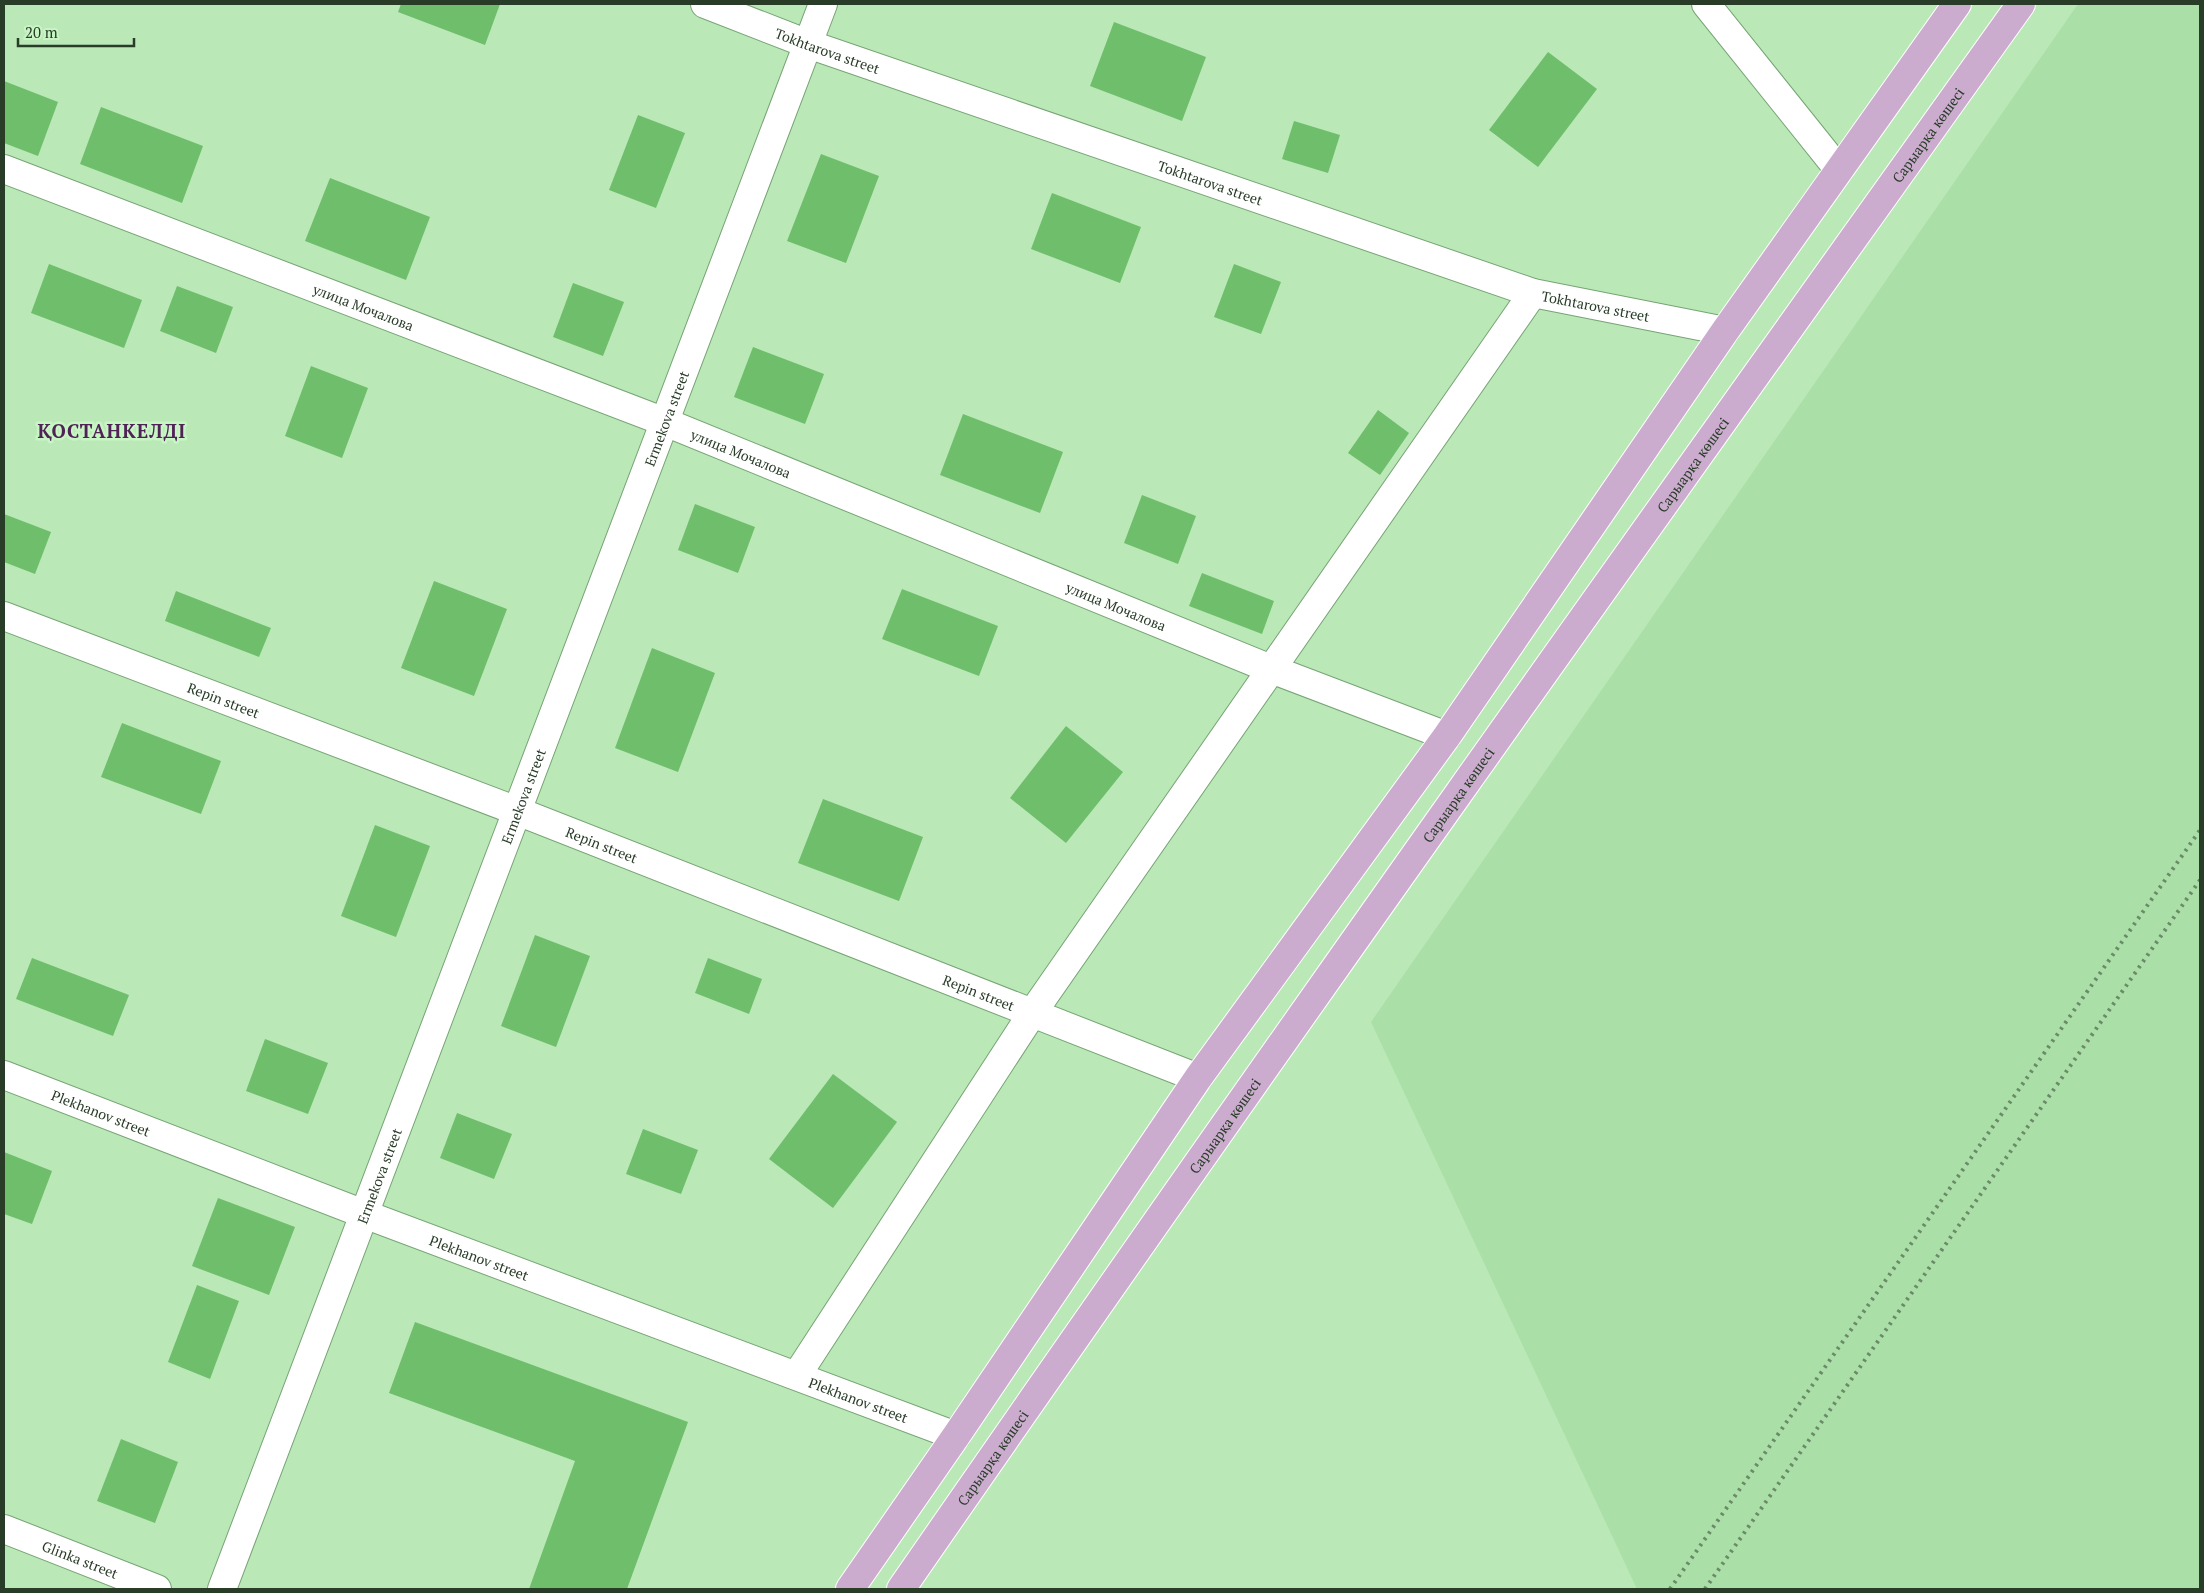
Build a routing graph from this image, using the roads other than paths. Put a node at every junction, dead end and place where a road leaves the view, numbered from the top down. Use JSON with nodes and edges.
{"nodes":[{"id":1,"x":705,"y":4,"type":"edge"},
{"id":2,"x":823,"y":4,"type":"edge"},
{"id":3,"x":1706,"y":4,"type":"edge"},
{"id":4,"x":1957,"y":4,"type":"edge"},
{"id":5,"x":2021,"y":4,"type":"edge"},
{"id":6,"x":808,"y":44,"type":"junction"},
{"id":7,"x":4,"y":169,"type":"edge"},
{"id":8,"x":1839,"y":170,"type":"junction"},
{"id":9,"x":1533,"y":293,"type":"junction"},
{"id":10,"x":1725,"y":331,"type":"junction"},
{"id":11,"x":664,"y":422,"type":"junction"},
{"id":12,"x":4,"y":616,"type":"edge"},
{"id":13,"x":1271,"y":669,"type":"junction"},
{"id":14,"x":1447,"y":736,"type":"junction"},
{"id":15,"x":517,"y":811,"type":"junction"},
{"id":16,"x":1033,"y":1012,"type":"junction"},
{"id":17,"x":4,"y":1075,"type":"edge"},
{"id":18,"x":1198,"y":1078,"type":"junction"},
{"id":19,"x":364,"y":1214,"type":"junction"},
{"id":20,"x":797,"y":1375,"type":"junction"},
{"id":21,"x":956,"y":1436,"type":"junction"},
{"id":22,"x":4,"y":1530,"type":"edge"},
{"id":23,"x":158,"y":1589,"type":"edge"},
{"id":24,"x":222,"y":1589,"type":"edge"},
{"id":25,"x":850,"y":1589,"type":"edge"},
{"id":26,"x":901,"y":1589,"type":"edge"}],
"edges":[{"from":1,"to":6,"type":"street","name":"Tokhtarova street"},
{"from":2,"to":6,"type":"street","name":"Ermekova street"},
{"from":3,"to":8,"type":"street"},
{"from":4,"to":8,"type":"main road"},
{"from":5,"to":26,"type":"main road","name":"Сарыарқа көшесі"},
{"from":6,"to":9,"type":"street","name":"Tokhtarova street"},
{"from":6,"to":11,"type":"street","name":"Ermekova street"},
{"from":7,"to":11,"type":"street","name":"улица Мочалова"},
{"from":8,"to":10,"type":"main road"},
{"from":9,"to":10,"type":"street","name":"Tokhtarova street"},
{"from":9,"to":13,"type":"street"},
{"from":10,"to":14,"type":"main road"},
{"from":11,"to":13,"type":"street","name":"улица Мочалова"},
{"from":11,"to":15,"type":"street","name":"Ermekova street"},
{"from":12,"to":15,"type":"street","name":"Repin street"},
{"from":13,"to":14,"type":"street","name":"улица Мочалова"},
{"from":13,"to":16,"type":"street"},
{"from":14,"to":18,"type":"main road"},
{"from":15,"to":16,"type":"street","name":"Repin street"},
{"from":15,"to":19,"type":"street","name":"Ermekova street"},
{"from":16,"to":18,"type":"street","name":"Repin street"},
{"from":16,"to":20,"type":"street"},
{"from":17,"to":19,"type":"street","name":"Plekhanov street"},
{"from":18,"to":21,"type":"main road"},
{"from":19,"to":20,"type":"street","name":"Plekhanov street"},
{"from":19,"to":24,"type":"street","name":"Ermekova street"},
{"from":20,"to":21,"type":"street","name":"Plekhanov street"},
{"from":21,"to":25,"type":"main road"},
{"from":22,"to":23,"type":"street","name":"Glinka street"}]}
